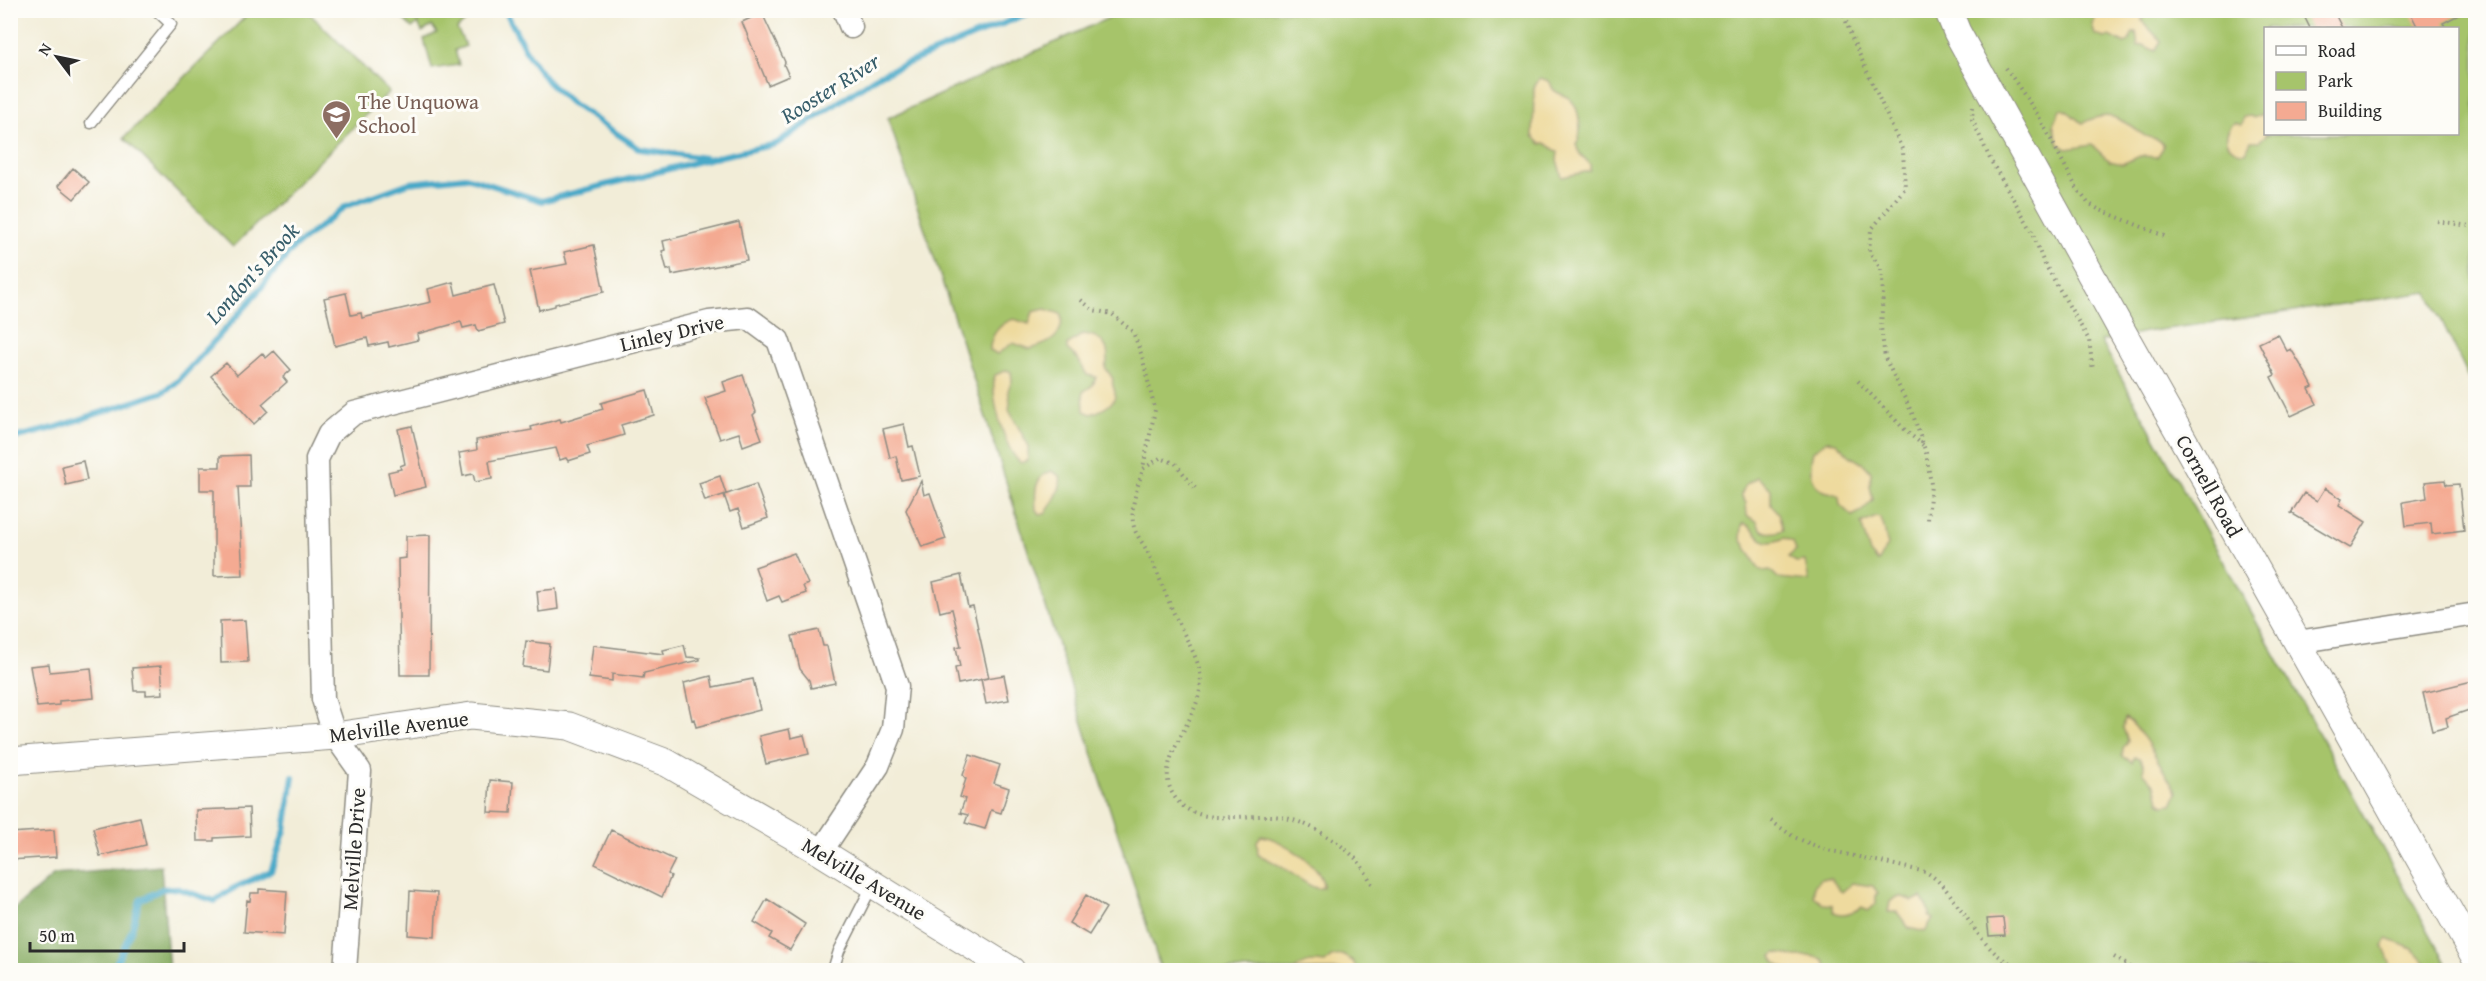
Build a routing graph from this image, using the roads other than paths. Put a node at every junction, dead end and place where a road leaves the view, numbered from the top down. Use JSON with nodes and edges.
{"nodes":[{"id":1,"x":156,"y":10,"type":"edge"},
{"id":2,"x":1948,"y":10,"type":"edge"},
{"id":3,"x":91,"y":123,"type":"dead end"},
{"id":4,"x":2475,"y":614,"type":"edge"},
{"id":5,"x":2297,"y":642,"type":"junction"},
{"id":6,"x":335,"y":736,"type":"junction"},
{"id":7,"x":10,"y":761,"type":"edge"},
{"id":8,"x":821,"y":852,"type":"junction"},
{"id":9,"x":873,"y":884,"type":"junction"},
{"id":10,"x":2475,"y":959,"type":"edge"},
{"id":11,"x":345,"y":970,"type":"edge"},
{"id":12,"x":833,"y":970,"type":"edge"},
{"id":13,"x":1011,"y":970,"type":"edge"}],
"edges":[{"from":1,"to":3,"type":"lane"},
{"from":2,"to":5,"type":"street","name":"Cornell Road"},
{"from":4,"to":5,"type":"street"},
{"from":5,"to":10,"type":"street","name":"Cornell Road"},
{"from":6,"to":7,"type":"street","name":"Melville Avenue"},
{"from":6,"to":8,"type":"street","name":"Melville Avenue"},
{"from":6,"to":8,"type":"street","name":"Linley Drive"},
{"from":6,"to":11,"type":"street","name":"Melville Drive"},
{"from":8,"to":9,"type":"street","name":"Melville Avenue"},
{"from":9,"to":12,"type":"lane"},
{"from":9,"to":13,"type":"street","name":"Melville Avenue"}]}
